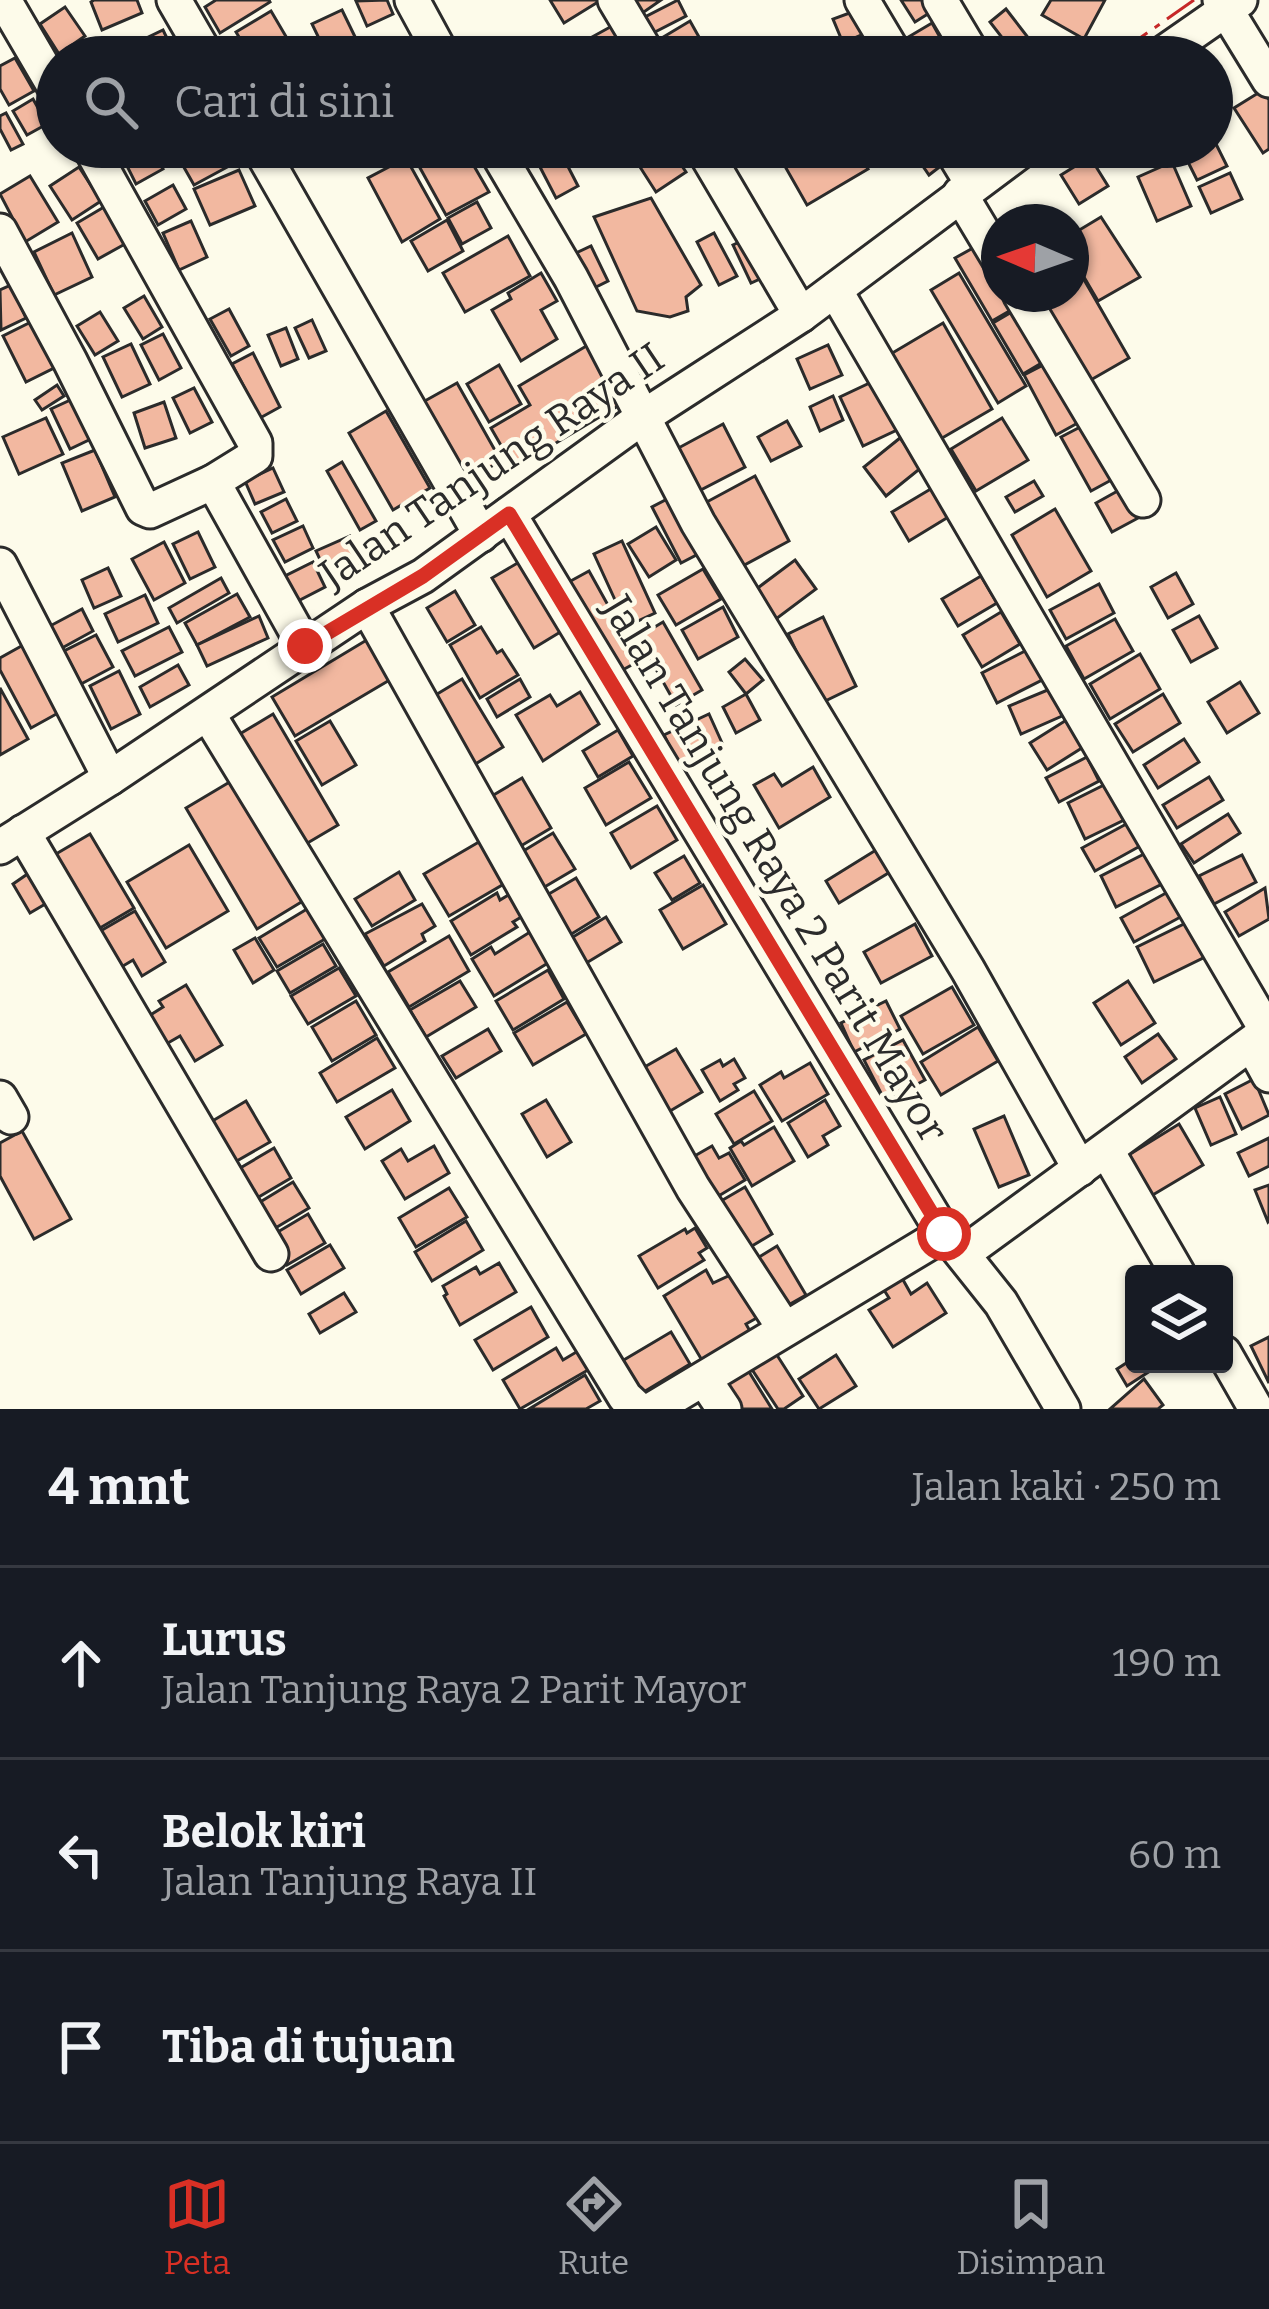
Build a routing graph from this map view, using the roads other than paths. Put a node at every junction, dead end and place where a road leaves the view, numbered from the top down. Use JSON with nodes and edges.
{"nodes":[{"id":1,"x":4,"y":0,"type":"edge"},
{"id":2,"x":175,"y":0,"type":"edge"},
{"id":3,"x":412,"y":0,"type":"edge"},
{"id":4,"x":615,"y":0,"type":"edge"},
{"id":5,"x":862,"y":0,"type":"edge"},
{"id":6,"x":940,"y":0,"type":"edge"},
{"id":7,"x":1228,"y":4,"type":"edge"},
{"id":8,"x":195,"y":36,"type":"edge"},
{"id":9,"x":432,"y":36,"type":"edge"},
{"id":10,"x":636,"y":36,"type":"edge"},
{"id":11,"x":883,"y":36,"type":"edge"},
{"id":12,"x":961,"y":36,"type":"edge"},
{"id":13,"x":1186,"y":36,"type":"edge"},
{"id":14,"x":36,"y":55,"type":"edge"},
{"id":15,"x":1269,"y":80,"type":"edge"},
{"id":16,"x":101,"y":168,"type":"edge"},
{"id":17,"x":271,"y":168,"type":"edge"},
{"id":18,"x":506,"y":168,"type":"edge"},
{"id":19,"x":714,"y":168,"type":"edge"},
{"id":20,"x":958,"y":168,"type":"edge"},
{"id":21,"x":997,"y":168,"type":"edge"},
{"id":22,"x":966,"y":190,"type":"junction"},
{"id":23,"x":981,"y":221,"type":"edge"},
{"id":24,"x":0,"y":231,"type":"edge"},
{"id":25,"x":836,"y":290,"type":"junction"},
{"id":26,"x":1031,"y":312,"type":"edge"},
{"id":27,"x":800,"y":315,"type":"junction"},
{"id":28,"x":644,"y":417,"type":"junction"},
{"id":29,"x":213,"y":482,"type":"junction"},
{"id":30,"x":1143,"y":500,"type":"dead end"},
{"id":31,"x":509,"y":514,"type":"junction"},
{"id":32,"x":481,"y":535,"type":"junction"},
{"id":33,"x":0,"y":565,"type":"edge"},
{"id":34,"x":367,"y":606,"type":"junction"},
{"id":35,"x":305,"y":646,"type":"junction"},
{"id":36,"x":208,"y":714,"type":"junction"},
{"id":37,"x":110,"y":778,"type":"junction"},
{"id":38,"x":12,"y":840,"type":"edge"},
{"id":39,"x":1263,"y":1035,"type":"edge"},
{"id":40,"x":1269,"y":1075,"type":"edge"},
{"id":41,"x":1094,"y":1160,"type":"junction"},
{"id":42,"x":954,"y":1244,"type":"junction"},
{"id":43,"x":272,"y":1254,"type":"dead end"},
{"id":44,"x":1171,"y":1265,"type":"edge"},
{"id":45,"x":784,"y":1328,"type":"junction"},
{"id":46,"x":1233,"y":1369,"type":"edge"},
{"id":47,"x":704,"y":1378,"type":"junction"},
{"id":48,"x":638,"y":1409,"type":"edge"},
{"id":49,"x":652,"y":1409,"type":"edge"},
{"id":50,"x":724,"y":1409,"type":"edge"},
{"id":51,"x":1063,"y":1409,"type":"edge"},
{"id":52,"x":1256,"y":1409,"type":"edge"}],
"edges":[{"from":1,"to":14,"type":"street"},
{"from":2,"to":8,"type":"street"},
{"from":3,"to":9,"type":"street"},
{"from":4,"to":10,"type":"street"},
{"from":5,"to":11,"type":"street"},
{"from":6,"to":12,"type":"street"},
{"from":7,"to":13,"type":"street"},
{"from":7,"to":15,"type":"street"},
{"from":16,"to":29,"type":"street"},
{"from":17,"to":32,"type":"street"},
{"from":18,"to":28,"type":"street"},
{"from":19,"to":27,"type":"street"},
{"from":20,"to":22,"type":"street"},
{"from":21,"to":22,"type":"street","name":"Jalan Tanjung Raya II"},
{"from":22,"to":23,"type":"street"},
{"from":22,"to":25,"type":"street","name":"Jalan Tanjung Raya II"},
{"from":24,"to":29,"type":"street"},
{"from":25,"to":27,"type":"street","name":"Jalan Tanjung Raya II"},
{"from":25,"to":39,"type":"street"},
{"from":26,"to":30,"type":"street"},
{"from":27,"to":28,"type":"street","name":"Jalan Tanjung Raya II"},
{"from":28,"to":31,"type":"street","name":"Jalan Tanjung Raya II"},
{"from":28,"to":41,"type":"street"},
{"from":29,"to":35,"type":"street"},
{"from":31,"to":32,"type":"street","name":"Jalan Tanjung Raya II"},
{"from":31,"to":42,"type":"street","name":"Jalan Tanjung Raya 2 Parit Mayor"},
{"from":32,"to":34,"type":"street","name":"Jalan Tanjung Raya II"},
{"from":33,"to":37,"type":"street"},
{"from":34,"to":35,"type":"street","name":"Jalan Tanjung Raya II"},
{"from":34,"to":45,"type":"street"},
{"from":35,"to":36,"type":"street","name":"Jalan Tanjung Raya II"},
{"from":36,"to":37,"type":"street","name":"Jalan Tanjung Raya II"},
{"from":36,"to":48,"type":"street"},
{"from":37,"to":38,"type":"street","name":"Jalan Tanjung Raya II"},
{"from":38,"to":43,"type":"street"},
{"from":39,"to":40,"type":"street"},
{"from":39,"to":41,"type":"street"},
{"from":41,"to":42,"type":"street"},
{"from":41,"to":44,"type":"street"},
{"from":42,"to":45,"type":"street"},
{"from":42,"to":51,"type":"street","name":"Jalan Tanjung Raya 2 Parit Mayor"},
{"from":45,"to":47,"type":"street"},
{"from":46,"to":52,"type":"street"},
{"from":47,"to":49,"type":"street"},
{"from":47,"to":50,"type":"street"}]}
